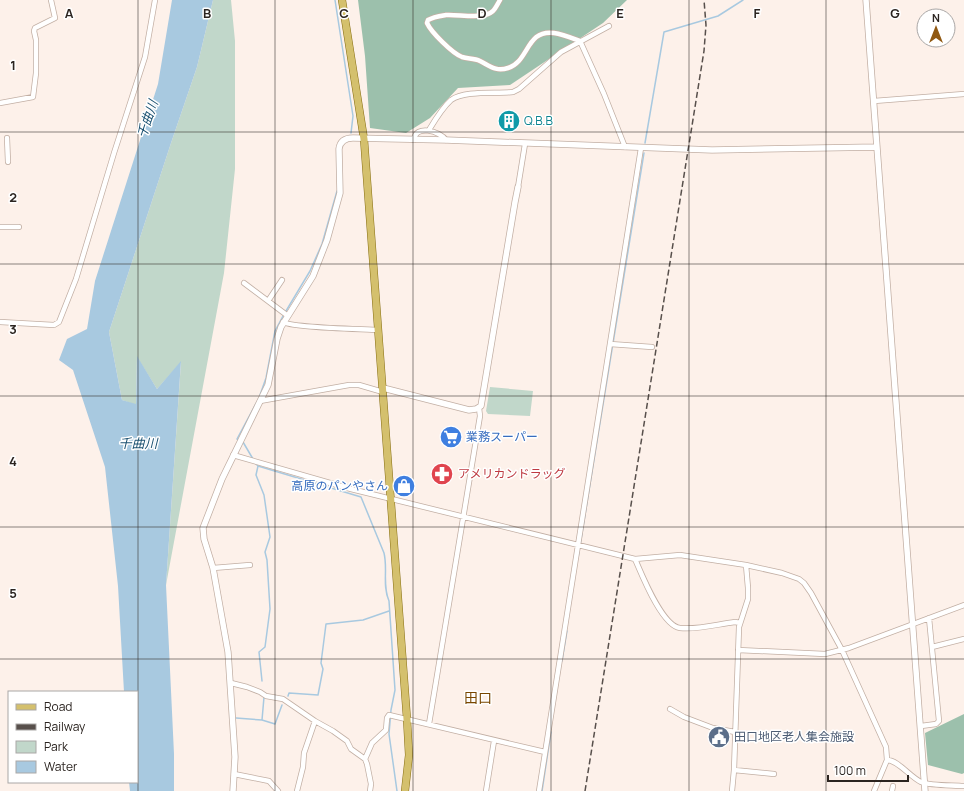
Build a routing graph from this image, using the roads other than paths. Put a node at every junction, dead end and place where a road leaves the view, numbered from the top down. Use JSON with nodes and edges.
{"nodes":[{"id":1,"x":51,"y":0,"type":"edge"},
{"id":2,"x":155,"y":0,"type":"edge"},
{"id":3,"x":342,"y":0,"type":"edge"},
{"id":4,"x":500,"y":0,"type":"edge"},
{"id":5,"x":866,"y":0,"type":"edge"},
{"id":6,"x":609,"y":26,"type":"dead end"},
{"id":7,"x":580,"y":41,"type":"junction"},
{"id":8,"x":964,"y":94,"type":"edge"},
{"id":9,"x":874,"y":101,"type":"junction"},
{"id":10,"x":0,"y":103,"type":"edge"},
{"id":11,"x":429,"y":130,"type":"junction"},
{"id":12,"x":7,"y":138,"type":"dead end"},
{"id":13,"x":364,"y":139,"type":"junction"},
{"id":14,"x":414,"y":140,"type":"junction"},
{"id":15,"x":446,"y":140,"type":"junction"},
{"id":16,"x":0,"y":144,"type":"edge"},
{"id":17,"x":7,"y":144,"type":"junction"},
{"id":18,"x":525,"y":144,"type":"junction"},
{"id":19,"x":625,"y":147,"type":"junction"},
{"id":20,"x":877,"y":147,"type":"junction"},
{"id":21,"x":641,"y":148,"type":"junction"},
{"id":22,"x":8,"y":162,"type":"dead end"},
{"id":23,"x":518,"y":187,"type":"joint"},
{"id":24,"x":0,"y":227,"type":"edge"},
{"id":25,"x":19,"y":227,"type":"dead end"},
{"id":26,"x":282,"y":280,"type":"dead end"},
{"id":27,"x":244,"y":283,"type":"dead end"},
{"id":28,"x":268,"y":301,"type":"junction"},
{"id":29,"x":288,"y":316,"type":"junction"},
{"id":30,"x":0,"y":322,"type":"edge"},
{"id":31,"x":284,"y":322,"type":"junction"},
{"id":32,"x":378,"y":330,"type":"junction"},
{"id":33,"x":612,"y":344,"type":"junction"},
{"id":34,"x":652,"y":347,"type":"dead end"},
{"id":35,"x":383,"y":390,"type":"junction"},
{"id":36,"x":260,"y":401,"type":"junction"},
{"id":37,"x":479,"y":408,"type":"junction"},
{"id":38,"x":233,"y":455,"type":"junction"},
{"id":39,"x":391,"y":499,"type":"junction"},
{"id":40,"x":463,"y":517,"type":"junction"},
{"id":41,"x":578,"y":545,"type":"junction"},
{"id":42,"x":635,"y":559,"type":"junction"},
{"id":43,"x":250,"y":565,"type":"dead end"},
{"id":44,"x":746,"y":565,"type":"junction"},
{"id":45,"x":213,"y":568,"type":"junction"},
{"id":46,"x":964,"y":605,"type":"edge"},
{"id":47,"x":929,"y":618,"type":"junction"},
{"id":48,"x":740,"y":623,"type":"junction"},
{"id":49,"x":913,"y":624,"type":"junction"},
{"id":50,"x":964,"y":638,"type":"edge"},
{"id":51,"x":932,"y":647,"type":"junction"},
{"id":52,"x":738,"y":650,"type":"junction"},
{"id":53,"x":842,"y":650,"type":"junction"},
{"id":54,"x":231,"y":683,"type":"junction"},
{"id":55,"x":670,"y":709,"type":"dead end"},
{"id":56,"x":407,"y":719,"type":"junction"},
{"id":57,"x":315,"y":721,"type":"junction"},
{"id":58,"x":429,"y":724,"type":"junction"},
{"id":59,"x":921,"y":726,"type":"junction"},
{"id":60,"x":735,"y":732,"type":"junction"},
{"id":61,"x":494,"y":741,"type":"junction"},
{"id":62,"x":545,"y":752,"type":"junction"},
{"id":63,"x":365,"y":759,"type":"junction"},
{"id":64,"x":887,"y":760,"type":"junction"},
{"id":65,"x":734,"y":770,"type":"junction"},
{"id":66,"x":234,"y":774,"type":"junction"},
{"id":67,"x":774,"y":774,"type":"dead end"},
{"id":68,"x":925,"y":783,"type":"junction"},
{"id":69,"x":964,"y":786,"type":"edge"},
{"id":70,"x":233,"y":791,"type":"edge"},
{"id":71,"x":278,"y":791,"type":"edge"},
{"id":72,"x":297,"y":791,"type":"edge"},
{"id":73,"x":370,"y":791,"type":"edge"},
{"id":74,"x":405,"y":791,"type":"edge"},
{"id":75,"x":486,"y":791,"type":"edge"},
{"id":76,"x":539,"y":791,"type":"edge"},
{"id":77,"x":732,"y":791,"type":"edge"},
{"id":78,"x":874,"y":791,"type":"edge"},
{"id":79,"x":925,"y":791,"type":"edge"}],
"edges":[{"from":1,"to":10,"type":"street"},
{"from":2,"to":30,"type":"street"},
{"from":3,"to":13,"type":"main road"},
{"from":4,"to":7,"type":"street"},
{"from":5,"to":9,"type":"street"},
{"from":6,"to":7,"type":"street"},
{"from":7,"to":11,"type":"street"},
{"from":7,"to":19,"type":"street"},
{"from":8,"to":9,"type":"street"},
{"from":9,"to":20,"type":"street"},
{"from":11,"to":14,"type":"street"},
{"from":11,"to":15,"type":"street"},
{"from":12,"to":17,"type":"street"},
{"from":13,"to":14,"type":"street"},
{"from":13,"to":29,"type":"street"},
{"from":13,"to":32,"type":"main road"},
{"from":14,"to":15,"type":"street"},
{"from":15,"to":18,"type":"street"},
{"from":16,"to":17,"type":"street"},
{"from":17,"to":22,"type":"street"},
{"from":18,"to":19,"type":"street"},
{"from":18,"to":23,"type":"street"},
{"from":19,"to":21,"type":"street"},
{"from":20,"to":21,"type":"street"},
{"from":20,"to":49,"type":"street"},
{"from":21,"to":33,"type":"street"},
{"from":23,"to":37,"type":"street"},
{"from":24,"to":25,"type":"street"},
{"from":26,"to":28,"type":"street"},
{"from":27,"to":28,"type":"street"},
{"from":28,"to":29,"type":"street"},
{"from":29,"to":31,"type":"street"},
{"from":31,"to":32,"type":"street"},
{"from":31,"to":36,"type":"street"},
{"from":32,"to":35,"type":"main road"},
{"from":33,"to":34,"type":"street"},
{"from":33,"to":41,"type":"street"},
{"from":35,"to":36,"type":"street"},
{"from":35,"to":37,"type":"street"},
{"from":35,"to":39,"type":"main road"},
{"from":36,"to":38,"type":"street"},
{"from":37,"to":40,"type":"street"},
{"from":38,"to":39,"type":"street"},
{"from":38,"to":45,"type":"street"},
{"from":39,"to":40,"type":"street"},
{"from":39,"to":56,"type":"main road"},
{"from":40,"to":41,"type":"street"},
{"from":40,"to":58,"type":"street"},
{"from":41,"to":42,"type":"street"},
{"from":41,"to":62,"type":"street"},
{"from":42,"to":44,"type":"street"},
{"from":42,"to":48,"type":"street"},
{"from":43,"to":45,"type":"street"},
{"from":44,"to":48,"type":"street"},
{"from":44,"to":53,"type":"street"},
{"from":45,"to":54,"type":"street"},
{"from":46,"to":47,"type":"street"},
{"from":47,"to":49,"type":"street"},
{"from":47,"to":51,"type":"street"},
{"from":48,"to":52,"type":"street"},
{"from":49,"to":53,"type":"street"},
{"from":49,"to":59,"type":"street"},
{"from":50,"to":51,"type":"street"},
{"from":51,"to":59,"type":"street"},
{"from":52,"to":53,"type":"street"},
{"from":52,"to":60,"type":"street"},
{"from":53,"to":64,"type":"street"},
{"from":54,"to":57,"type":"street"},
{"from":54,"to":66,"type":"street"},
{"from":55,"to":60,"type":"street"},
{"from":56,"to":58,"type":"street"},
{"from":56,"to":63,"type":"street"},
{"from":56,"to":74,"type":"main road"},
{"from":57,"to":63,"type":"street"},
{"from":57,"to":72,"type":"street"},
{"from":58,"to":61,"type":"street"},
{"from":59,"to":68,"type":"street"},
{"from":60,"to":65,"type":"street"},
{"from":61,"to":62,"type":"street"},
{"from":61,"to":75,"type":"street"},
{"from":62,"to":76,"type":"street"},
{"from":63,"to":73,"type":"street"},
{"from":64,"to":68,"type":"street"},
{"from":64,"to":78,"type":"street"},
{"from":65,"to":67,"type":"street"},
{"from":65,"to":77,"type":"street"},
{"from":66,"to":70,"type":"street"},
{"from":66,"to":71,"type":"street"},
{"from":68,"to":69,"type":"street"},
{"from":68,"to":79,"type":"street"}]}
